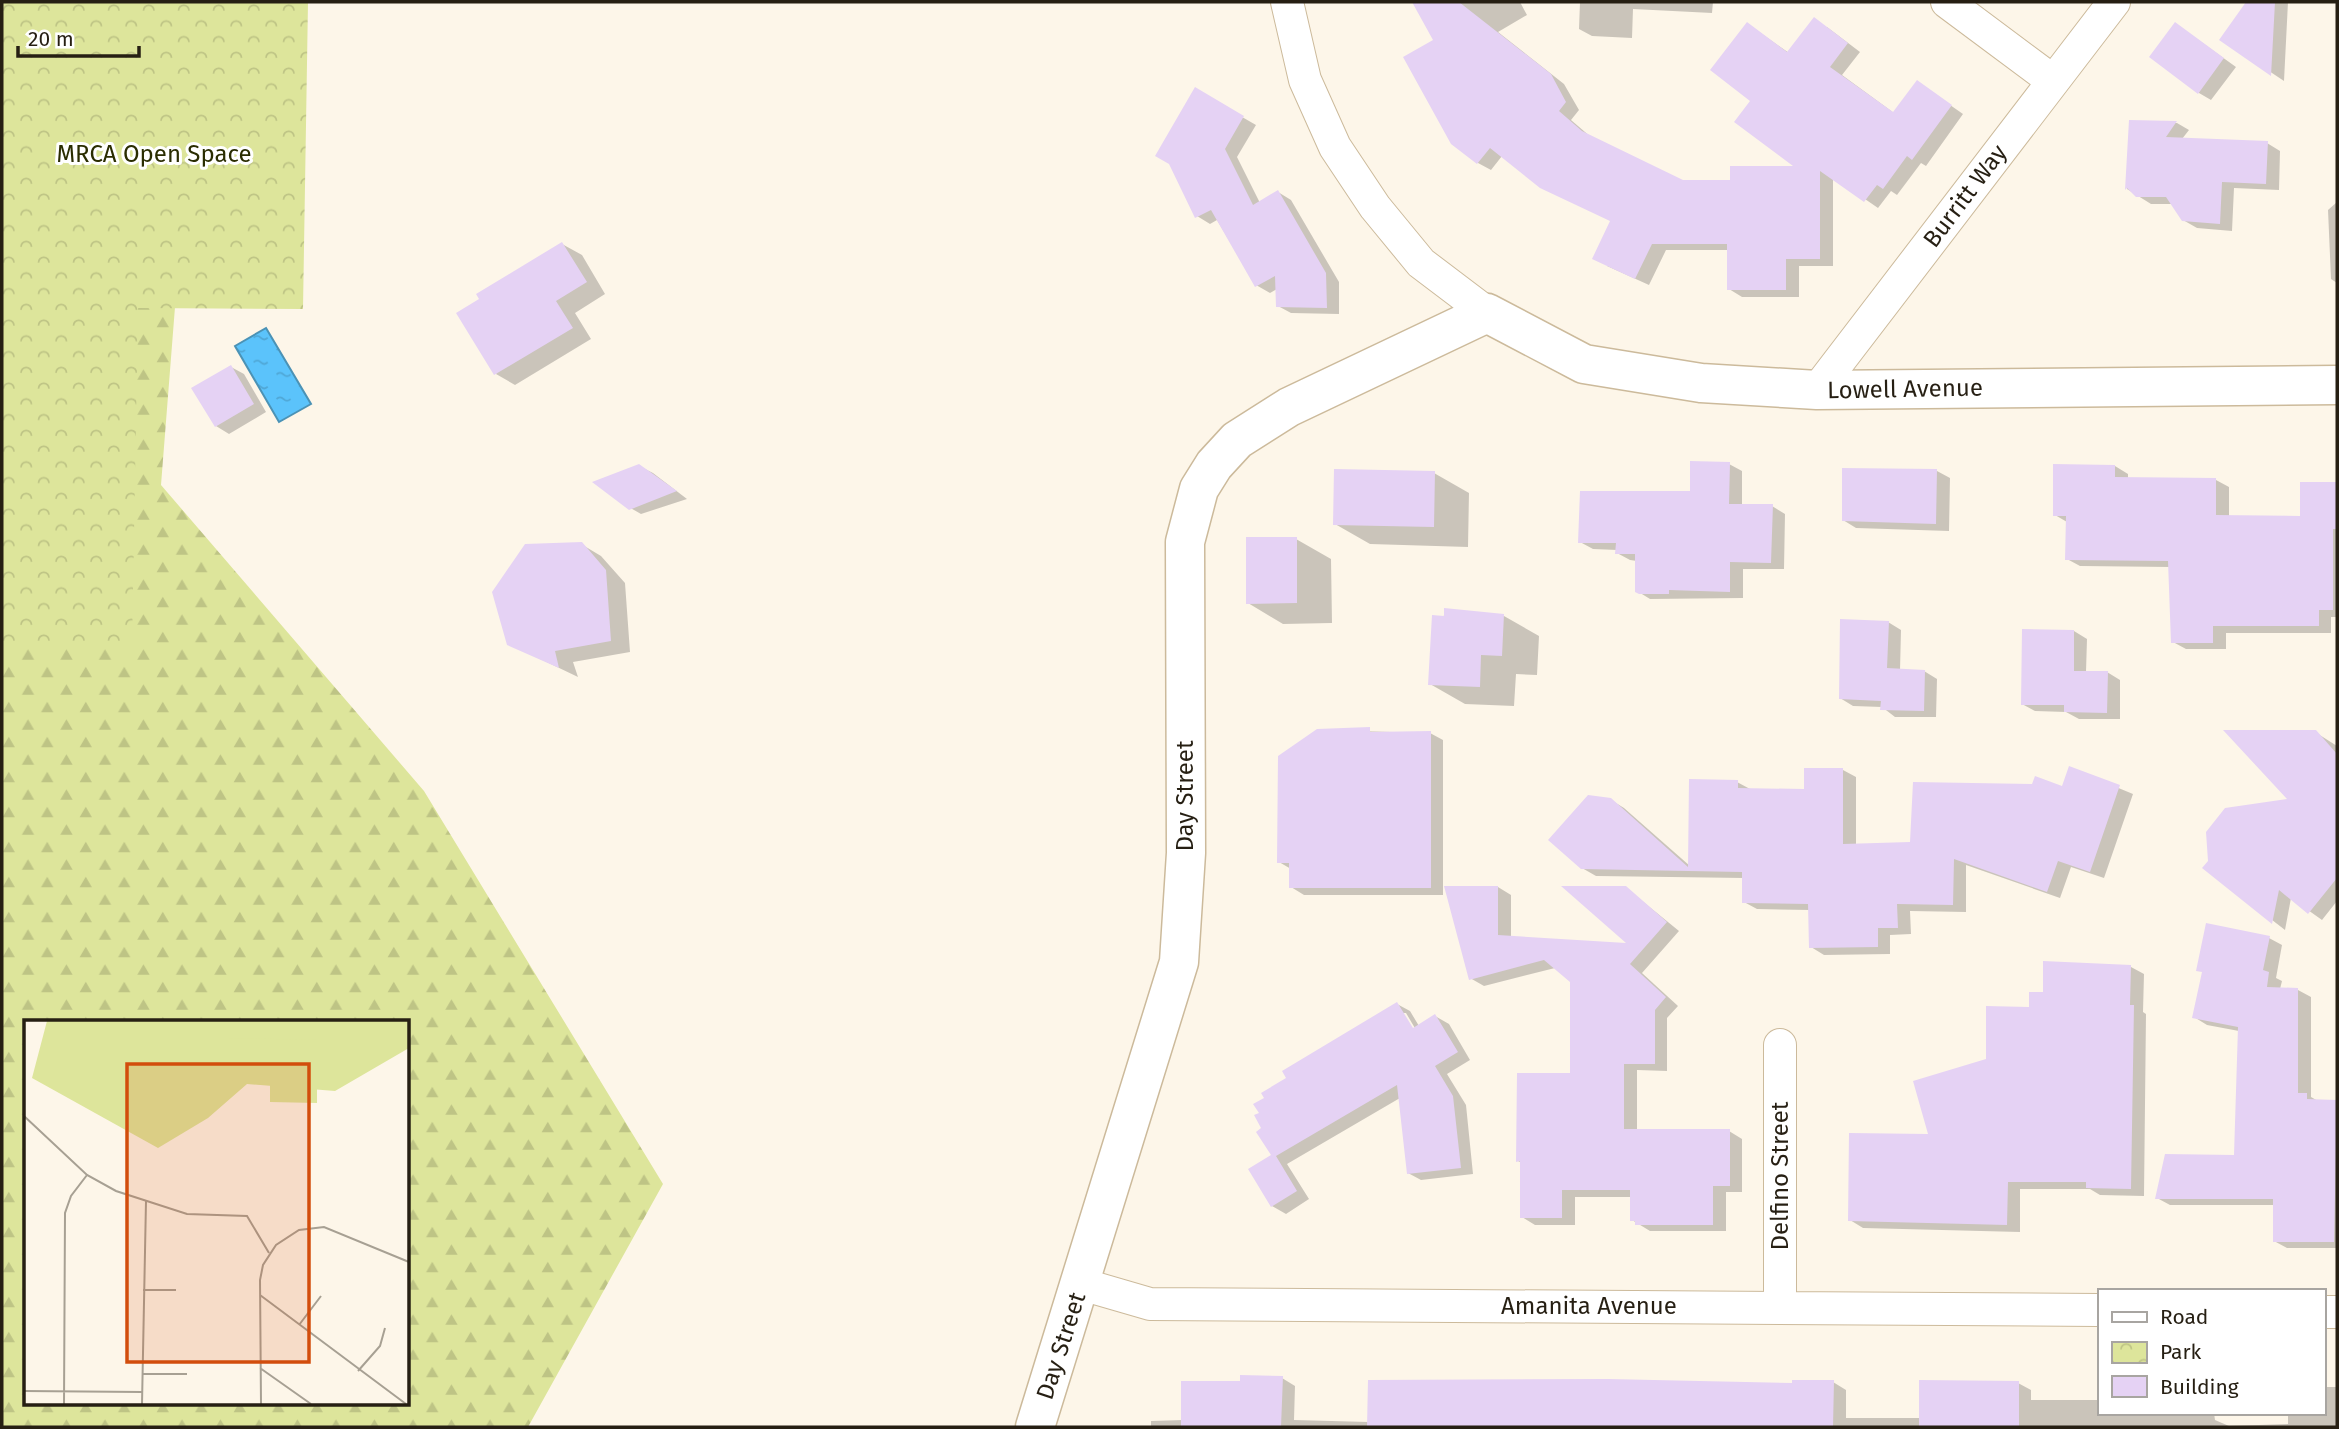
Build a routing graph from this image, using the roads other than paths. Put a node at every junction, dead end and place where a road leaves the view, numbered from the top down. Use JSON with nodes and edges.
{"nodes":[{"id":1,"x":1287,"y":2,"type":"edge"},
{"id":2,"x":1947,"y":2,"type":"edge"},
{"id":3,"x":2114,"y":2,"type":"edge"},
{"id":4,"x":2053,"y":81,"type":"junction"},
{"id":5,"x":1487,"y":313,"type":"junction"},
{"id":6,"x":2337,"y":385,"type":"edge"},
{"id":7,"x":1817,"y":390,"type":"junction"},
{"id":8,"x":1780,"y":1045,"type":"dead end"},
{"id":9,"x":1081,"y":1284,"type":"junction"},
{"id":10,"x":1780,"y":1307,"type":"junction"},
{"id":11,"x":2098,"y":1310,"type":"edge"},
{"id":12,"x":1035,"y":1427,"type":"edge"}],
"edges":[{"from":1,"to":5,"type":"street"},
{"from":2,"to":4,"type":"street"},
{"from":3,"to":4,"type":"street","name":"Burritt Way"},
{"from":4,"to":7,"type":"street","name":"Burritt Way"},
{"from":5,"to":7,"type":"street","name":"Lowell Avenue"},
{"from":5,"to":9,"type":"street","name":"Day Street"},
{"from":6,"to":7,"type":"street","name":"Lowell Avenue"},
{"from":8,"to":10,"type":"street","name":"Delfino Street"},
{"from":9,"to":10,"type":"street","name":"Amanita Avenue"},
{"from":9,"to":12,"type":"street","name":"Day Street"},
{"from":10,"to":11,"type":"street","name":"Amanita Avenue"}]}
